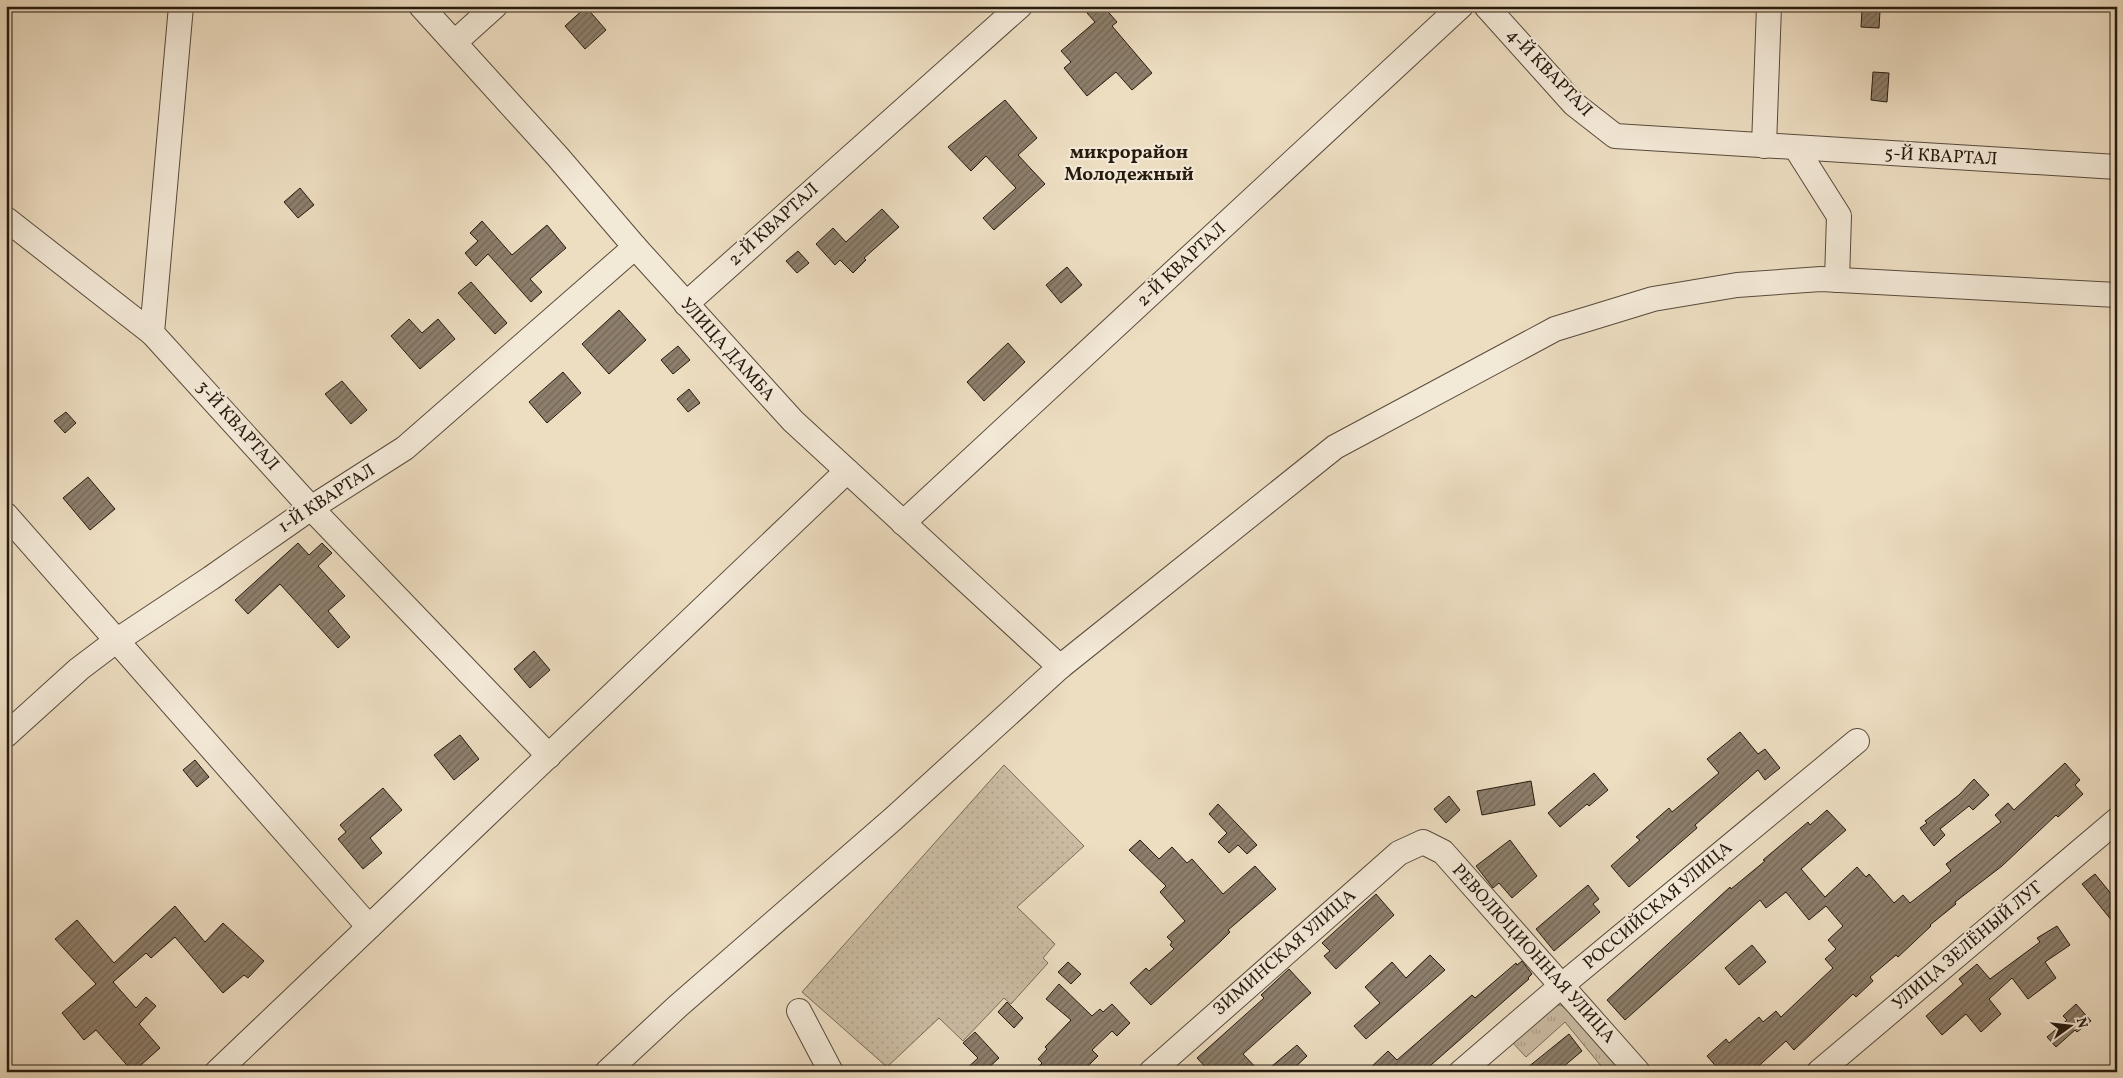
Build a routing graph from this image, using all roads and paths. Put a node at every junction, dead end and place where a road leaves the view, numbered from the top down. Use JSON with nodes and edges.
{"nodes":[{"id":1,"x":181,"y":6,"type":"edge"},
{"id":2,"x":421,"y":6,"type":"edge"},
{"id":3,"x":495,"y":6,"type":"edge"},
{"id":4,"x":1020,"y":6,"type":"edge"},
{"id":5,"x":1461,"y":6,"type":"edge"},
{"id":6,"x":1486,"y":6,"type":"edge"},
{"id":7,"x":1769,"y":6,"type":"edge"},
{"id":8,"x":455,"y":42,"type":"junction"},
{"id":9,"x":1764,"y":146,"type":"junction"},
{"id":10,"x":1796,"y":148,"type":"junction"},
{"id":11,"x":2117,"y":167,"type":"edge"},
{"id":12,"x":6,"y":219,"type":"edge"},
{"id":13,"x":635,"y":247,"type":"junction"},
{"id":14,"x":1837,"y":280,"type":"junction"},
{"id":15,"x":2117,"y":295,"type":"edge"},
{"id":16,"x":686,"y":304,"type":"junction"},
{"id":17,"x":152,"y":332,"type":"junction"},
{"id":18,"x":847,"y":471,"type":"junction"},
{"id":19,"x":311,"y":508,"type":"junction"},
{"id":20,"x":6,"y":515,"type":"edge"},
{"id":21,"x":904,"y":523,"type":"junction"},
{"id":22,"x":116,"y":641,"type":"junction"},
{"id":23,"x":1060,"y":667,"type":"junction"},
{"id":24,"x":6,"y":736,"type":"edge"},
{"id":25,"x":1856,"y":742,"type":"dead end"},
{"id":26,"x":549,"y":756,"type":"junction"},
{"id":27,"x":2117,"y":820,"type":"edge"},
{"id":28,"x":1423,"y":842,"type":"joint"},
{"id":29,"x":369,"y":927,"type":"junction"},
{"id":30,"x":1561,"y":986,"type":"junction"},
{"id":31,"x":799,"y":1011,"type":"dead end"},
{"id":32,"x":217,"y":1072,"type":"edge"},
{"id":33,"x":607,"y":1072,"type":"edge"},
{"id":34,"x":831,"y":1072,"type":"edge"},
{"id":35,"x":1151,"y":1072,"type":"edge"},
{"id":36,"x":1461,"y":1072,"type":"edge"},
{"id":37,"x":1638,"y":1072,"type":"edge"},
{"id":38,"x":1819,"y":1072,"type":"edge"}],
"edges":[{"from":1,"to":17,"type":"street"},
{"from":2,"to":8,"type":"street","name":"УЛИЦА ДАМБА"},
{"from":3,"to":8,"type":"street"},
{"from":4,"to":16,"type":"street","name":"2-Й КВАРТАЛ"},
{"from":5,"to":21,"type":"street","name":"2-Й КВАРТАЛ"},
{"from":6,"to":9,"type":"street","name":"4-Й КВАРТАЛ"},
{"from":7,"to":9,"type":"street"},
{"from":8,"to":13,"type":"street","name":"УЛИЦА ДАМБА"},
{"from":9,"to":10,"type":"street","name":"5-Й КВАРТАЛ"},
{"from":10,"to":11,"type":"street","name":"5-Й КВАРТАЛ"},
{"from":10,"to":14,"type":"street"},
{"from":12,"to":17,"type":"street","name":"3-Й КВАРТАЛ"},
{"from":13,"to":16,"type":"street","name":"УЛИЦА ДАМБА"},
{"from":13,"to":19,"type":"street","name":"1-Й КВАРТАЛ"},
{"from":14,"to":15,"type":"street"},
{"from":14,"to":23,"type":"street"},
{"from":16,"to":18,"type":"street","name":"УЛИЦА ДАМБА"},
{"from":17,"to":19,"type":"street","name":"3-Й КВАРТАЛ"},
{"from":18,"to":21,"type":"street","name":"УЛИЦА ДАМБА"},
{"from":18,"to":26,"type":"street"},
{"from":19,"to":22,"type":"street","name":"1-Й КВАРТАЛ"},
{"from":19,"to":26,"type":"street","name":"3-Й КВАРТАЛ"},
{"from":20,"to":22,"type":"street"},
{"from":21,"to":23,"type":"street","name":"УЛИЦА ДАМБА"},
{"from":22,"to":24,"type":"street","name":"1-Й КВАРТАЛ"},
{"from":22,"to":29,"type":"street"},
{"from":23,"to":33,"type":"street"},
{"from":25,"to":30,"type":"street","name":"РОССИЙСКАЯ УЛИЦА"},
{"from":26,"to":29,"type":"street"},
{"from":27,"to":38,"type":"street","name":"УЛИЦА ЗЕЛЁНЫЙ ЛУГ"},
{"from":28,"to":30,"type":"street","name":"РЕВОЛЮЦИОННАЯ УЛИЦА"},
{"from":28,"to":35,"type":"street","name":"ЗИМИНСКАЯ УЛИЦА"},
{"from":29,"to":32,"type":"street"},
{"from":30,"to":36,"type":"street","name":"РОССИЙСКАЯ УЛИЦА"},
{"from":30,"to":37,"type":"street","name":"РЕВОЛЮЦИОННАЯ УЛИЦА"},
{"from":31,"to":34,"type":"street"}]}
